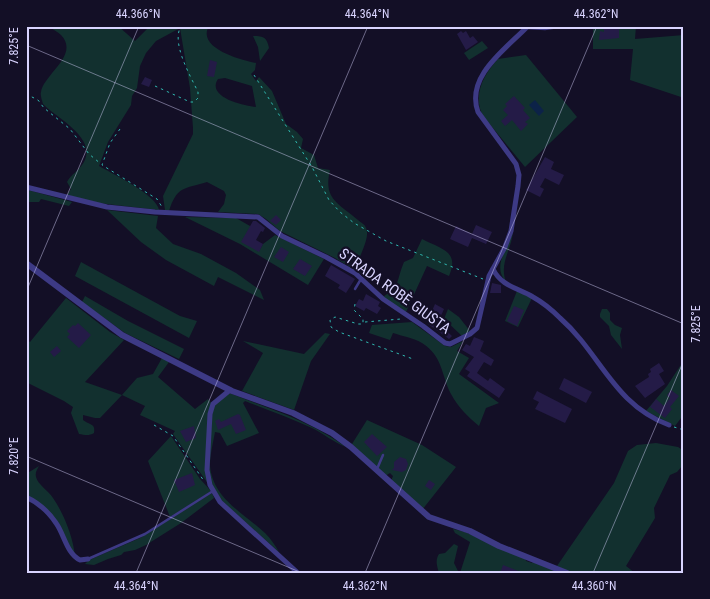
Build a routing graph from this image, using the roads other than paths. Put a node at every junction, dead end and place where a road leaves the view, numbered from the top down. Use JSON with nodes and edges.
{"nodes":[{"id":1,"x":565,"y":26,"type":"edge"},
{"id":2,"x":527,"y":27,"type":"edge"},
{"id":3,"x":26,"y":188,"type":"edge"},
{"id":4,"x":26,"y":264,"type":"edge"},
{"id":5,"x":493,"y":269,"type":"junction"},
{"id":6,"x":361,"y":279,"type":"junction"},
{"id":7,"x":355,"y":289,"type":"dead end"},
{"id":8,"x":230,"y":390,"type":"junction"},
{"id":9,"x":669,"y":425,"type":"road end"},
{"id":10,"x":382,"y":455,"type":"dead end"},
{"id":11,"x":376,"y":471,"type":"junction"},
{"id":12,"x":213,"y":491,"type":"junction"},
{"id":13,"x":26,"y":496,"type":"edge"},
{"id":14,"x":88,"y":559,"type":"joint"},
{"id":15,"x":298,"y":573,"type":"edge"},
{"id":16,"x":567,"y":573,"type":"edge"}],
"edges":[{"from":1,"to":2,"type":"lane"},
{"from":2,"to":5,"type":"street","name":"STRADA ROBÈ GIUSTA"},
{"from":3,"to":6,"type":"street","name":"STRADA ROBÈ GIUSTA"},
{"from":4,"to":8,"type":"street"},
{"from":5,"to":6,"type":"street","name":"STRADA ROBÈ GIUSTA"},
{"from":5,"to":9,"type":"street"},
{"from":6,"to":7,"type":"lane"},
{"from":8,"to":11,"type":"street"},
{"from":8,"to":12,"type":"street"},
{"from":10,"to":11,"type":"lane"},
{"from":11,"to":16,"type":"street"},
{"from":12,"to":14,"type":"lane"},
{"from":12,"to":15,"type":"street"},
{"from":13,"to":14,"type":"street"}]}
